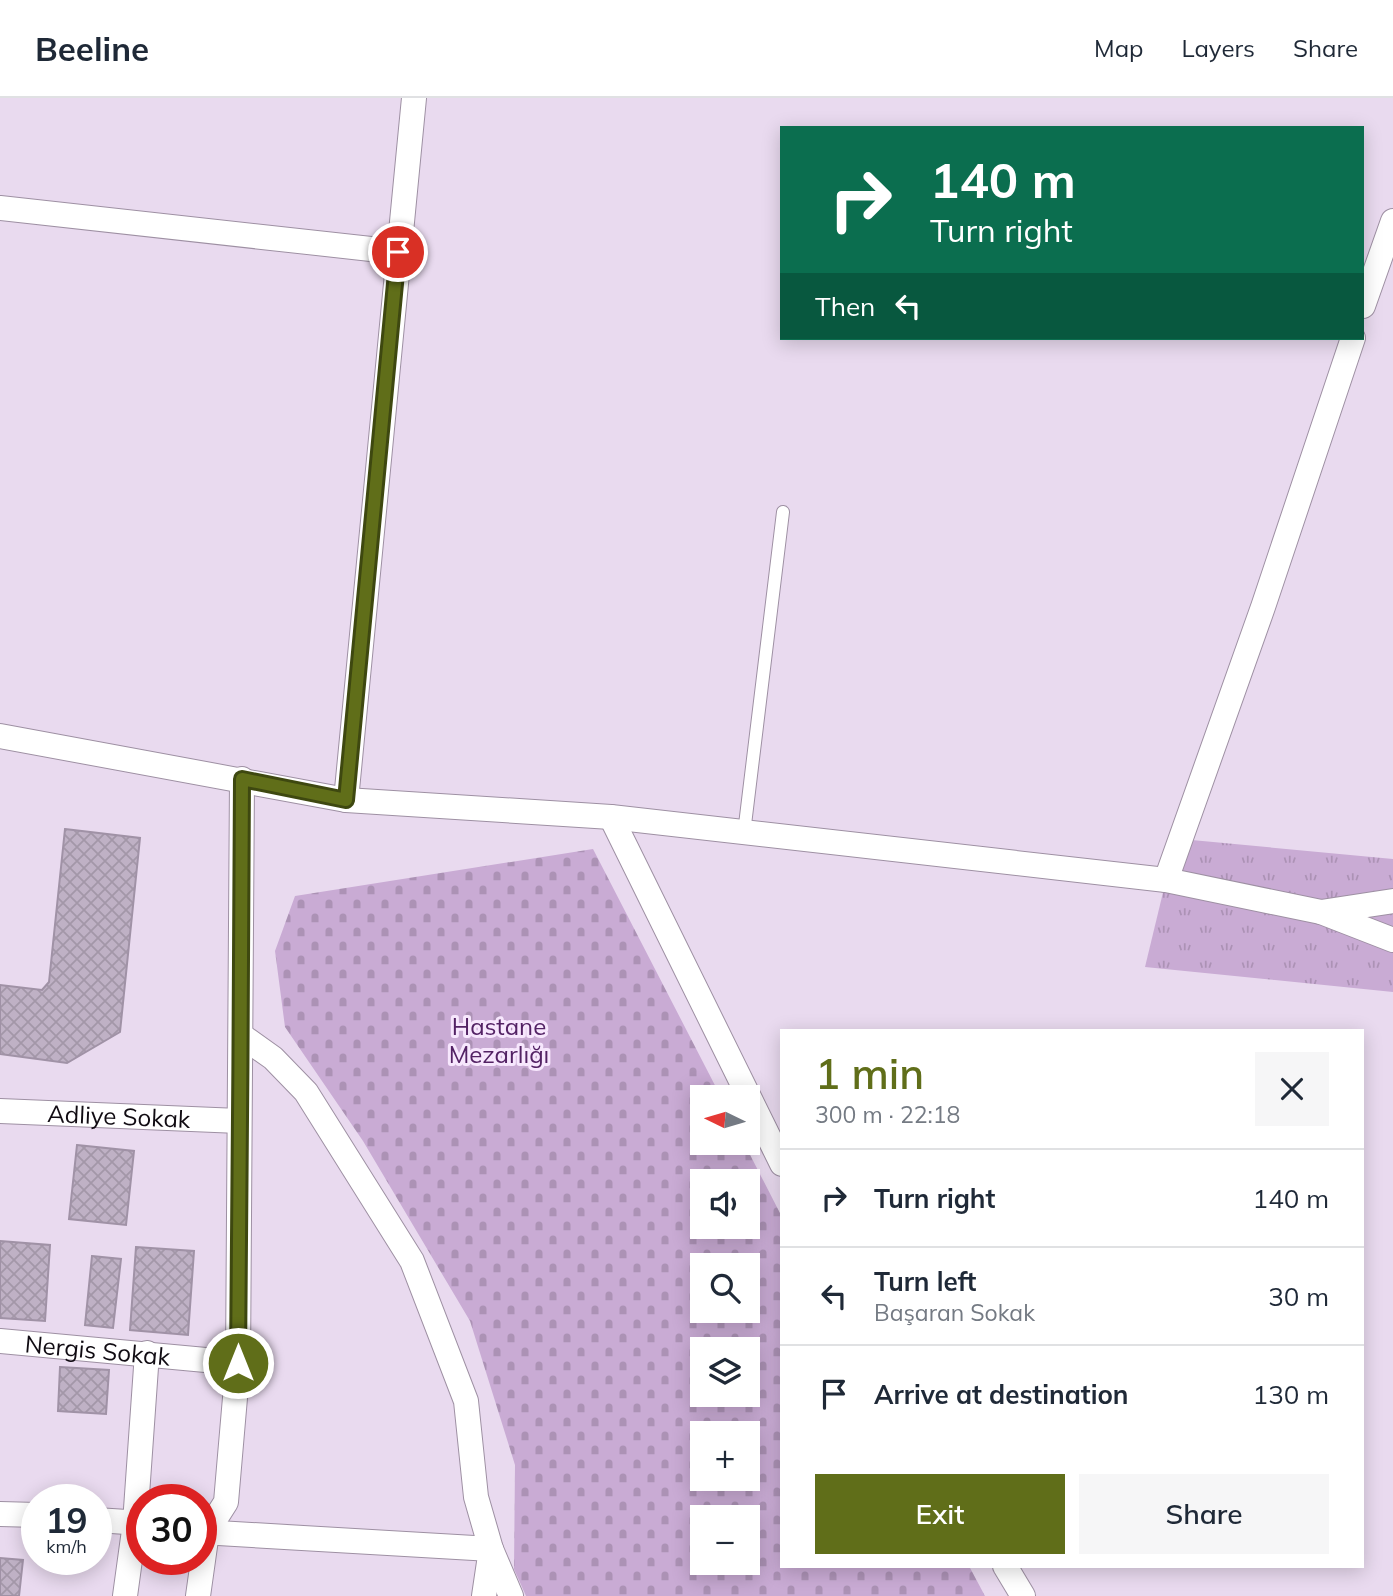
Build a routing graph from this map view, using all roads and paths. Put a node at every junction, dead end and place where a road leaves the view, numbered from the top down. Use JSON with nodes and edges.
{"nodes":[{"id":1,"x":414,"y":98,"type":"edge"},
{"id":2,"x":0,"y":208,"type":"edge"},
{"id":3,"x":1393,"y":221,"type":"edge"},
{"id":4,"x":398,"y":252,"type":"junction"},
{"id":5,"x":1364,"y":303,"type":"edge"},
{"id":6,"x":1352,"y":340,"type":"edge"},
{"id":7,"x":783,"y":513,"type":"dead end"},
{"id":8,"x":0,"y":736,"type":"edge"},
{"id":9,"x":242,"y":779,"type":"junction"},
{"id":10,"x":346,"y":800,"type":"junction"},
{"id":11,"x":611,"y":817,"type":"junction"},
{"id":12,"x":744,"y":833,"type":"junction"},
{"id":13,"x":1166,"y":880,"type":"junction"},
{"id":14,"x":1393,"y":901,"type":"edge"},
{"id":15,"x":1321,"y":912,"type":"junction"},
{"id":16,"x":1393,"y":940,"type":"edge"},
{"id":17,"x":242,"y":1036,"type":"junction"},
{"id":18,"x":0,"y":1111,"type":"edge"},
{"id":19,"x":239,"y":1121,"type":"junction"},
{"id":20,"x":780,"y":1160,"type":"edge"},
{"id":21,"x":0,"y":1341,"type":"edge"},
{"id":22,"x":147,"y":1353,"type":"junction"},
{"id":23,"x":238,"y":1363,"type":"junction"},
{"id":24,"x":141,"y":1484,"type":"edge"},
{"id":25,"x":0,"y":1514,"type":"edge"},
{"id":26,"x":217,"y":1514,"type":"edge"},
{"id":27,"x":21,"y":1515,"type":"edge"},
{"id":28,"x":217,"y":1533,"type":"edge"},
{"id":29,"x":491,"y":1549,"type":"junction"},
{"id":30,"x":1006,"y":1568,"type":"edge"},
{"id":31,"x":129,"y":1575,"type":"edge"},
{"id":32,"x":200,"y":1575,"type":"edge"},
{"id":33,"x":125,"y":1596,"type":"edge"},
{"id":34,"x":198,"y":1596,"type":"edge"},
{"id":35,"x":484,"y":1596,"type":"edge"},
{"id":36,"x":512,"y":1596,"type":"edge"},
{"id":37,"x":1023,"y":1596,"type":"edge"}],
"edges":[{"from":1,"to":4,"type":"street"},
{"from":2,"to":4,"type":"street"},
{"from":3,"to":5,"type":"street"},
{"from":4,"to":10,"type":"street"},
{"from":6,"to":13,"type":"street"},
{"from":7,"to":12,"type":"lane"},
{"from":8,"to":9,"type":"street"},
{"from":9,"to":10,"type":"street"},
{"from":9,"to":17,"type":"street"},
{"from":10,"to":11,"type":"street"},
{"from":11,"to":12,"type":"street"},
{"from":11,"to":20,"type":"street"},
{"from":12,"to":13,"type":"street"},
{"from":13,"to":15,"type":"street"},
{"from":14,"to":15,"type":"street"},
{"from":15,"to":16,"type":"street"},
{"from":17,"to":19,"type":"street"},
{"from":17,"to":29,"type":"street"},
{"from":18,"to":19,"type":"street","name":"Adliye Sokak"},
{"from":19,"to":23,"type":"street"},
{"from":21,"to":22,"type":"street","name":"Nergis Sokak"},
{"from":22,"to":23,"type":"street","name":"Nergis Sokak"},
{"from":22,"to":24,"type":"street"},
{"from":23,"to":26,"type":"street"},
{"from":25,"to":27,"type":"street"},
{"from":28,"to":29,"type":"street"},
{"from":29,"to":35,"type":"street"},
{"from":29,"to":36,"type":"street"},
{"from":30,"to":37,"type":"street"},
{"from":31,"to":33,"type":"street"},
{"from":32,"to":34,"type":"street"}]}
